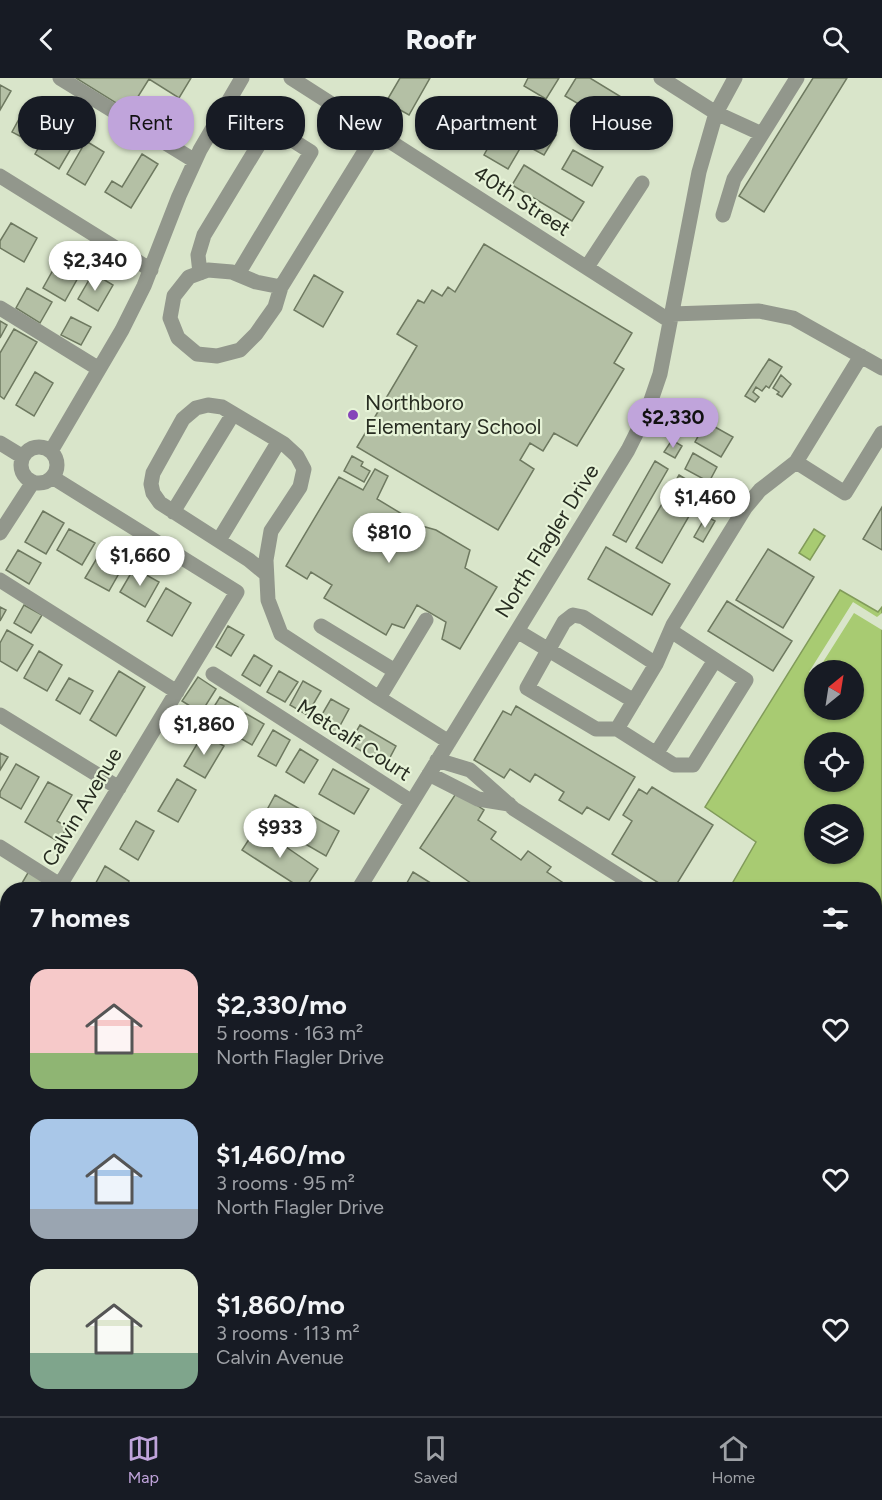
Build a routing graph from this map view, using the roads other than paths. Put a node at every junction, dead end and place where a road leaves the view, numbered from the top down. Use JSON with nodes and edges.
{"nodes":[{"id":1,"x":60,"y":78,"type":"edge"},
{"id":2,"x":242,"y":78,"type":"edge"},
{"id":3,"x":291,"y":78,"type":"edge"},
{"id":4,"x":661,"y":78,"type":"edge"},
{"id":5,"x":735,"y":78,"type":"edge"},
{"id":6,"x":797,"y":78,"type":"edge"},
{"id":7,"x":319,"y":96,"type":"edge"},
{"id":8,"x":716,"y":113,"type":"junction"},
{"id":9,"x":762,"y":134,"type":"junction"},
{"id":10,"x":366,"y":150,"type":"edge"},
{"id":11,"x":403,"y":150,"type":"edge"},
{"id":12,"x":195,"y":161,"type":"junction"},
{"id":13,"x":0,"y":176,"type":"edge"},
{"id":14,"x":642,"y":183,"type":"dead end"},
{"id":15,"x":723,"y":214,"type":"dead end"},
{"id":16,"x":586,"y":267,"type":"junction"},
{"id":17,"x":151,"y":270,"type":"junction"},
{"id":18,"x":200,"y":273,"type":"junction"},
{"id":19,"x":238,"y":274,"type":"junction"},
{"id":20,"x":281,"y":287,"type":"junction"},
{"id":21,"x":0,"y":308,"type":"edge"},
{"id":22,"x":671,"y":317,"type":"junction"},
{"id":23,"x":861,"y":356,"type":"junction"},
{"id":24,"x":882,"y":368,"type":"edge"},
{"id":25,"x":99,"y":369,"type":"junction"},
{"id":26,"x":233,"y":414,"type":"junction"},
{"id":27,"x":882,"y":433,"type":"edge"},
{"id":28,"x":279,"y":441,"type":"junction"},
{"id":29,"x":0,"y":443,"type":"edge"},
{"id":30,"x":51,"y":452,"type":"junction"},
{"id":31,"x":23,"y":457,"type":"junction"},
{"id":32,"x":796,"y":462,"type":"junction"},
{"id":33,"x":52,"y":477,"type":"junction"},
{"id":34,"x":33,"y":482,"type":"junction"},
{"id":35,"x":174,"y":512,"type":"junction"},
{"id":36,"x":0,"y":533,"type":"edge"},
{"id":37,"x":219,"y":540,"type":"junction"},
{"id":38,"x":266,"y":574,"type":"junction"},
{"id":39,"x":0,"y":580,"type":"edge"},
{"id":40,"x":426,"y":620,"type":"dead end"},
{"id":41,"x":321,"y":626,"type":"dead end"},
{"id":42,"x":517,"y":631,"type":"junction"},
{"id":43,"x":671,"y":631,"type":"junction"},
{"id":44,"x":548,"y":650,"type":"junction"},
{"id":45,"x":715,"y":660,"type":"junction"},
{"id":46,"x":656,"y":664,"type":"junction"},
{"id":47,"x":395,"y":671,"type":"junction"},
{"id":48,"x":213,"y":674,"type":"dead end"},
{"id":49,"x":177,"y":692,"type":"junction"},
{"id":50,"x":379,"y":698,"type":"junction"},
{"id":51,"x":634,"y":701,"type":"junction"},
{"id":52,"x":0,"y":715,"type":"edge"},
{"id":53,"x":617,"y":729,"type":"junction"},
{"id":54,"x":449,"y":742,"type":"junction"},
{"id":55,"x":656,"y":754,"type":"junction"},
{"id":56,"x":438,"y":760,"type":"junction"},
{"id":57,"x":429,"y":774,"type":"junction"},
{"id":58,"x":118,"y":788,"type":"junction"},
{"id":59,"x":412,"y":802,"type":"junction"},
{"id":60,"x":509,"y":804,"type":"junction"},
{"id":61,"x":0,"y":847,"type":"edge"},
{"id":62,"x":51,"y":882,"type":"edge"},
{"id":63,"x":61,"y":882,"type":"edge"},
{"id":64,"x":363,"y":882,"type":"edge"},
{"id":65,"x":630,"y":882,"type":"edge"}],
"edges":[{"from":1,"to":12,"type":"street"},
{"from":2,"to":12,"type":"street"},
{"from":3,"to":7,"type":"street","name":"40th Street"},
{"from":4,"to":8,"type":"street"},
{"from":5,"to":8,"type":"street","name":"North Flagler Drive"},
{"from":6,"to":9,"type":"street"},
{"from":8,"to":9,"type":"street"},
{"from":8,"to":22,"type":"street","name":"North Flagler Drive"},
{"from":9,"to":15,"type":"street"},
{"from":10,"to":20,"type":"street"},
{"from":11,"to":16,"type":"street","name":"40th Street"},
{"from":12,"to":17,"type":"street"},
{"from":13,"to":17,"type":"street"},
{"from":14,"to":16,"type":"street"},
{"from":16,"to":22,"type":"street","name":"40th Street"},
{"from":17,"to":25,"type":"street"},
{"from":18,"to":19,"type":"street"},
{"from":18,"to":19,"type":"street"},
{"from":18,"to":20,"type":"street"},
{"from":19,"to":20,"type":"street"},
{"from":21,"to":25,"type":"street"},
{"from":22,"to":23,"type":"street"},
{"from":22,"to":42,"type":"street","name":"North Flagler Drive"},
{"from":23,"to":24,"type":"street"},
{"from":23,"to":32,"type":"street"},
{"from":25,"to":30,"type":"street"},
{"from":26,"to":28,"type":"street"},
{"from":26,"to":35,"type":"street"},
{"from":26,"to":35,"type":"street"},
{"from":27,"to":32,"type":"street"},
{"from":28,"to":37,"type":"street"},
{"from":28,"to":38,"type":"street"},
{"from":29,"to":31,"type":"street"},
{"from":30,"to":31,"type":"street"},
{"from":30,"to":33,"type":"street"},
{"from":31,"to":34,"type":"street"},
{"from":32,"to":43,"type":"street"},
{"from":33,"to":34,"type":"street"},
{"from":33,"to":49,"type":"street","name":"Calvin Avenue"},
{"from":34,"to":36,"type":"street"},
{"from":35,"to":37,"type":"street"},
{"from":37,"to":38,"type":"street"},
{"from":38,"to":50,"type":"street"},
{"from":39,"to":49,"type":"street"},
{"from":40,"to":47,"type":"street"},
{"from":41,"to":47,"type":"street"},
{"from":42,"to":44,"type":"street"},
{"from":42,"to":54,"type":"street","name":"North Flagler Drive"},
{"from":43,"to":45,"type":"street"},
{"from":43,"to":46,"type":"street"},
{"from":44,"to":46,"type":"street"},
{"from":44,"to":51,"type":"street"},
{"from":44,"to":53,"type":"street"},
{"from":45,"to":55,"type":"street"},
{"from":45,"to":55,"type":"street"},
{"from":46,"to":51,"type":"street"},
{"from":47,"to":50,"type":"street"},
{"from":48,"to":59,"type":"street","name":"Metcalf Court"},
{"from":49,"to":58,"type":"street","name":"Calvin Avenue"},
{"from":50,"to":54,"type":"street"},
{"from":51,"to":53,"type":"street"},
{"from":52,"to":58,"type":"street"},
{"from":53,"to":55,"type":"street"},
{"from":54,"to":56,"type":"street","name":"North Flagler Drive"},
{"from":56,"to":57,"type":"street","name":"North Flagler Drive"},
{"from":56,"to":60,"type":"street"},
{"from":57,"to":59,"type":"street","name":"North Flagler Drive"},
{"from":57,"to":60,"type":"street"},
{"from":58,"to":63,"type":"street","name":"Calvin Avenue"},
{"from":59,"to":64,"type":"street","name":"North Flagler Drive"},
{"from":60,"to":65,"type":"street"},
{"from":61,"to":62,"type":"street"}]}
